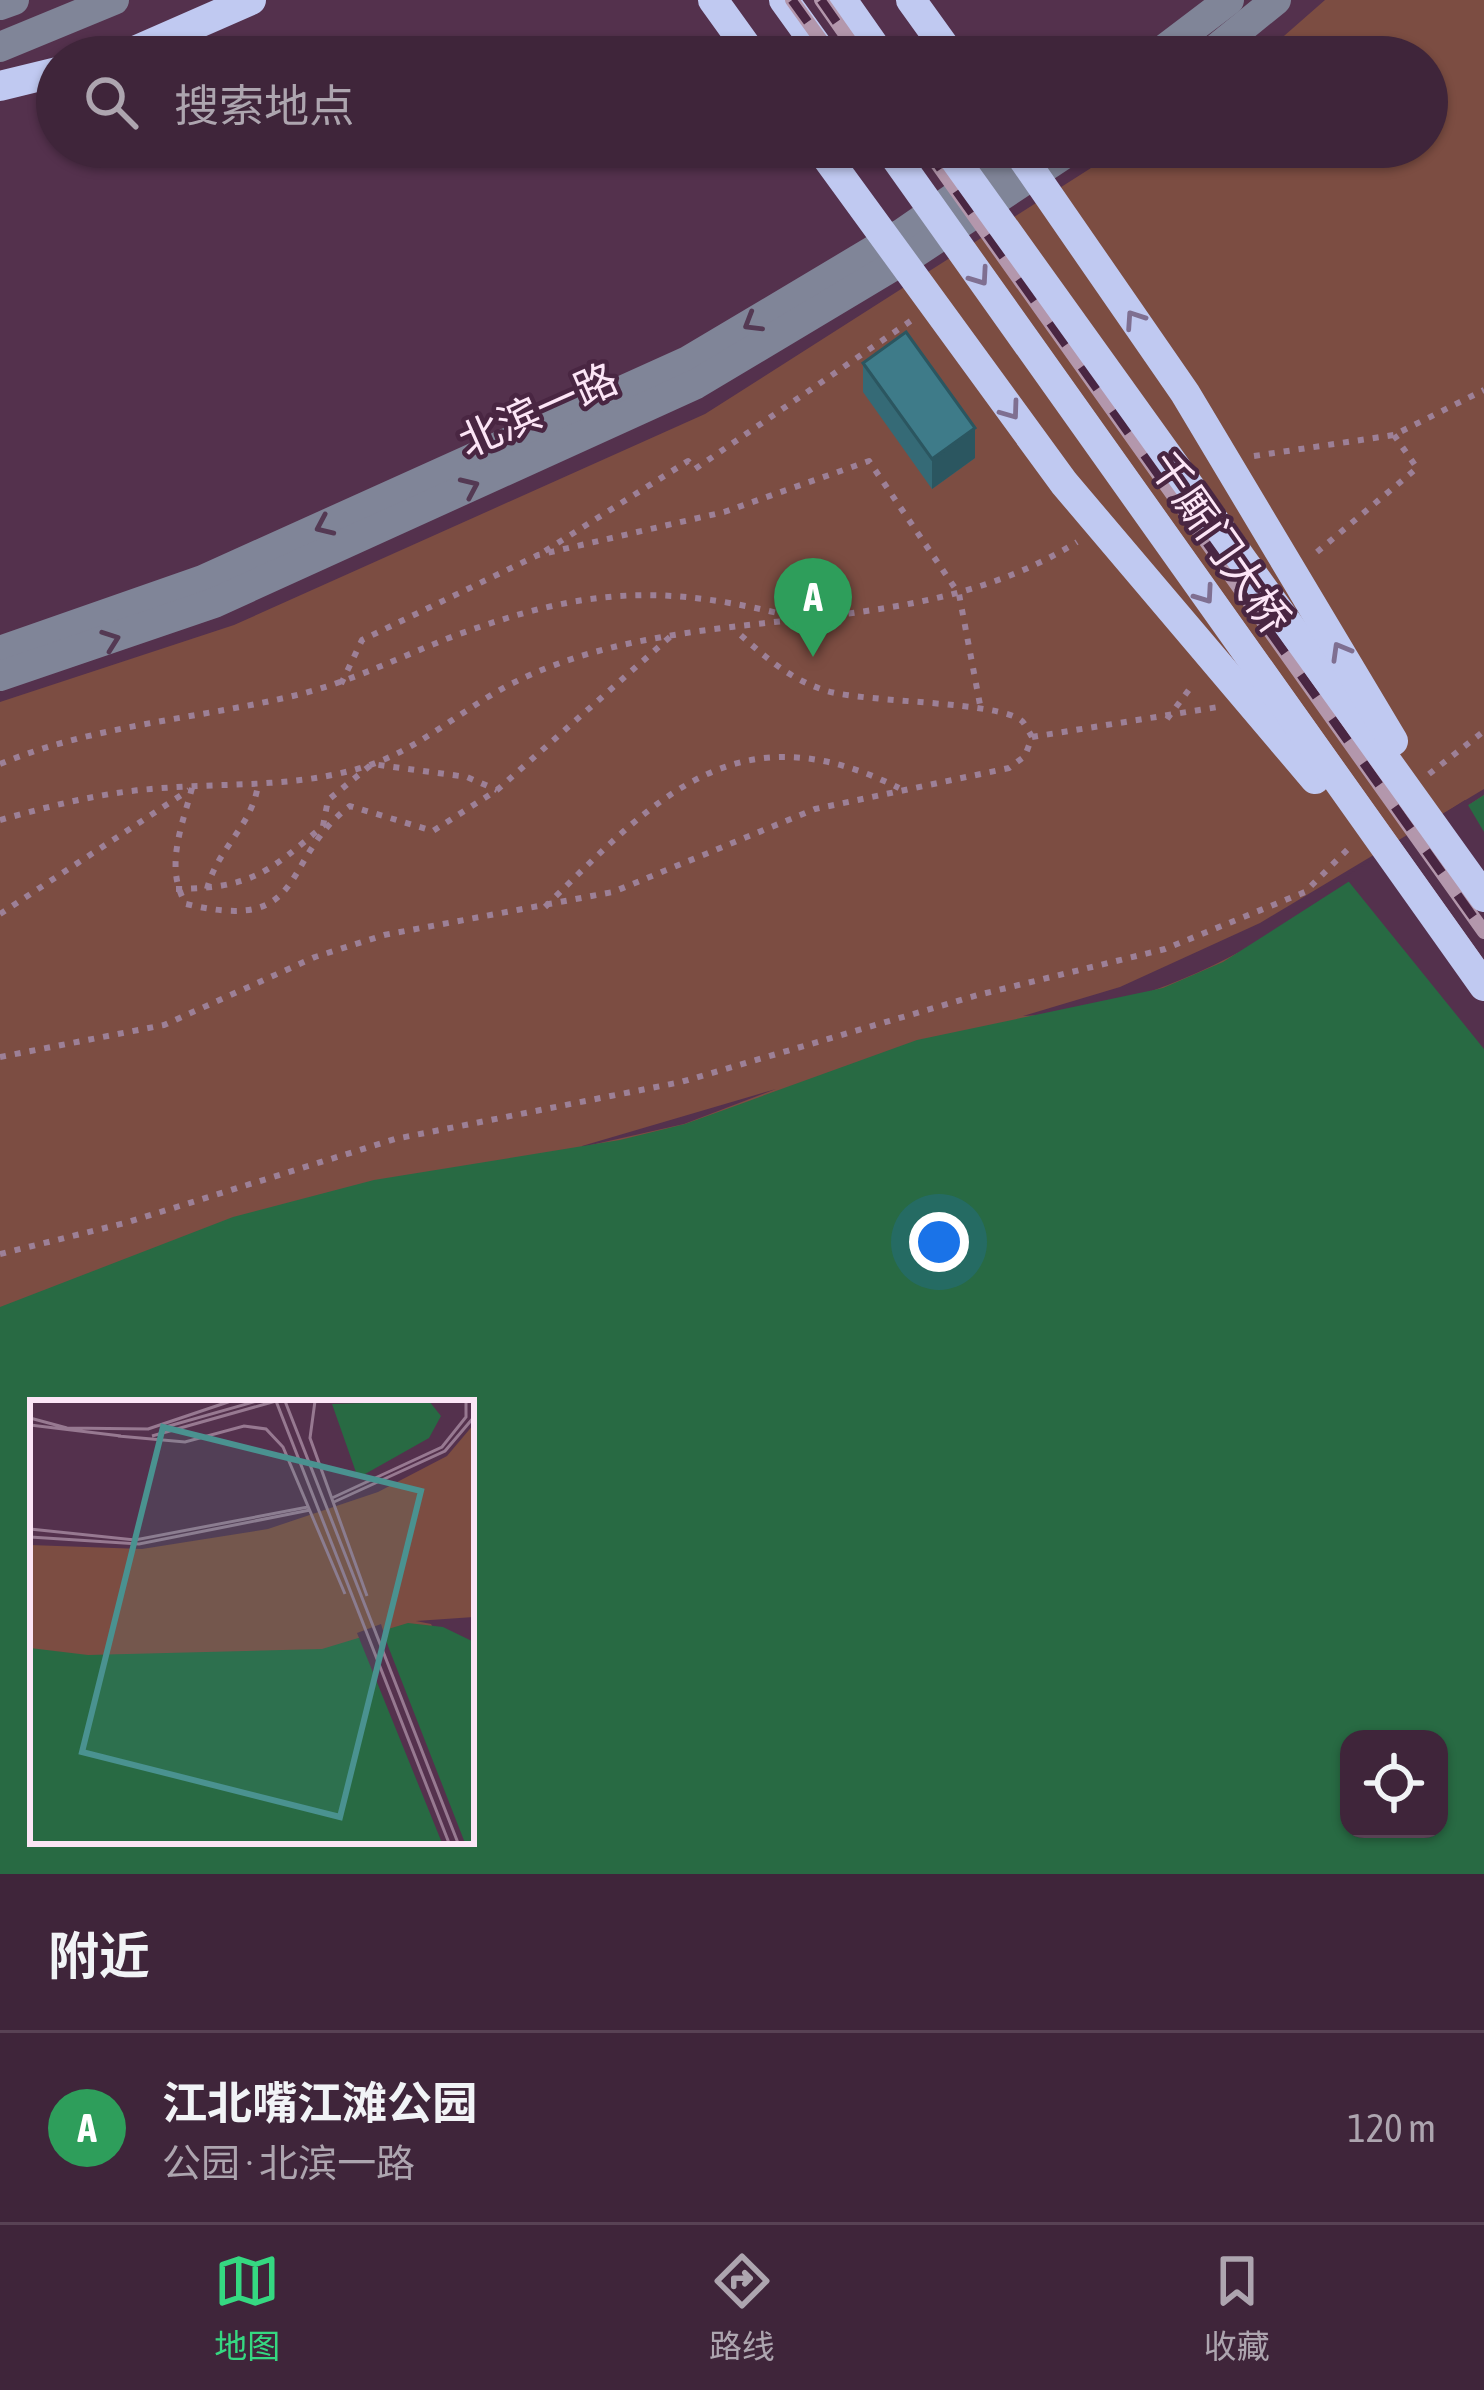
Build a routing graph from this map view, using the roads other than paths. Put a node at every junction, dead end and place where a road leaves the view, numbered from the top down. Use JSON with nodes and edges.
{"nodes":[{"id":1,"x":14,"y":0,"type":"edge"},
{"id":2,"x":114,"y":0,"type":"edge"},
{"id":3,"x":251,"y":0,"type":"edge"},
{"id":4,"x":712,"y":0,"type":"edge"},
{"id":5,"x":784,"y":0,"type":"edge"},
{"id":6,"x":842,"y":0,"type":"edge"},
{"id":7,"x":911,"y":0,"type":"edge"},
{"id":8,"x":1229,"y":0,"type":"edge"},
{"id":9,"x":1276,"y":0,"type":"edge"},
{"id":10,"x":0,"y":5,"type":"edge"},
{"id":11,"x":171,"y":36,"type":"edge"},
{"id":12,"x":739,"y":36,"type":"edge"},
{"id":13,"x":810,"y":36,"type":"edge"},
{"id":14,"x":867,"y":36,"type":"edge"},
{"id":15,"x":937,"y":36,"type":"edge"},
{"id":16,"x":1182,"y":36,"type":"edge"},
{"id":17,"x":1231,"y":36,"type":"edge"},
{"id":18,"x":0,"y":47,"type":"edge"},
{"id":19,"x":36,"y":77,"type":"edge"},
{"id":20,"x":0,"y":86,"type":"edge"},
{"id":21,"x":834,"y":168,"type":"edge"},
{"id":22,"x":903,"y":168,"type":"edge"},
{"id":23,"x":961,"y":168,"type":"edge"},
{"id":24,"x":997,"y":168,"type":"edge"},
{"id":25,"x":1030,"y":168,"type":"edge"},
{"id":26,"x":1043,"y":168,"type":"edge"},
{"id":27,"x":0,"y":651,"type":"edge"},
{"id":28,"x":0,"y":676,"type":"edge"},
{"id":29,"x":1484,"y":897,"type":"edge"},
{"id":30,"x":1445,"y":931,"type":"junction"},
{"id":31,"x":1484,"y":986,"type":"edge"}],
"edges":[{"from":1,"to":10,"type":"street"},
{"from":2,"to":18,"type":"street"},
{"from":3,"to":11,"type":"main road"},
{"from":4,"to":12,"type":"main road"},
{"from":5,"to":13,"type":"main road"},
{"from":6,"to":14,"type":"main road"},
{"from":7,"to":15,"type":"main road"},
{"from":8,"to":16,"type":"street"},
{"from":9,"to":17,"type":"street"},
{"from":19,"to":20,"type":"main road"},
{"from":21,"to":30,"type":"main road","one_way":true,"bridge":true},
{"from":22,"to":30,"type":"main road","name":"千厮门大桥","one_way":true,"bridge":true},
{"from":23,"to":29,"type":"main road","name":"千厮门大桥","bridge":true},
{"from":24,"to":27,"type":"street","name":"北滨一路","one_way":true},
{"from":29,"to":25,"type":"main road","one_way":true,"bridge":true},
{"from":28,"to":26,"type":"street","name":"北滨一路","one_way":true},
{"from":30,"to":31,"type":"main road","name":"千厮门大桥","bridge":true}]}
